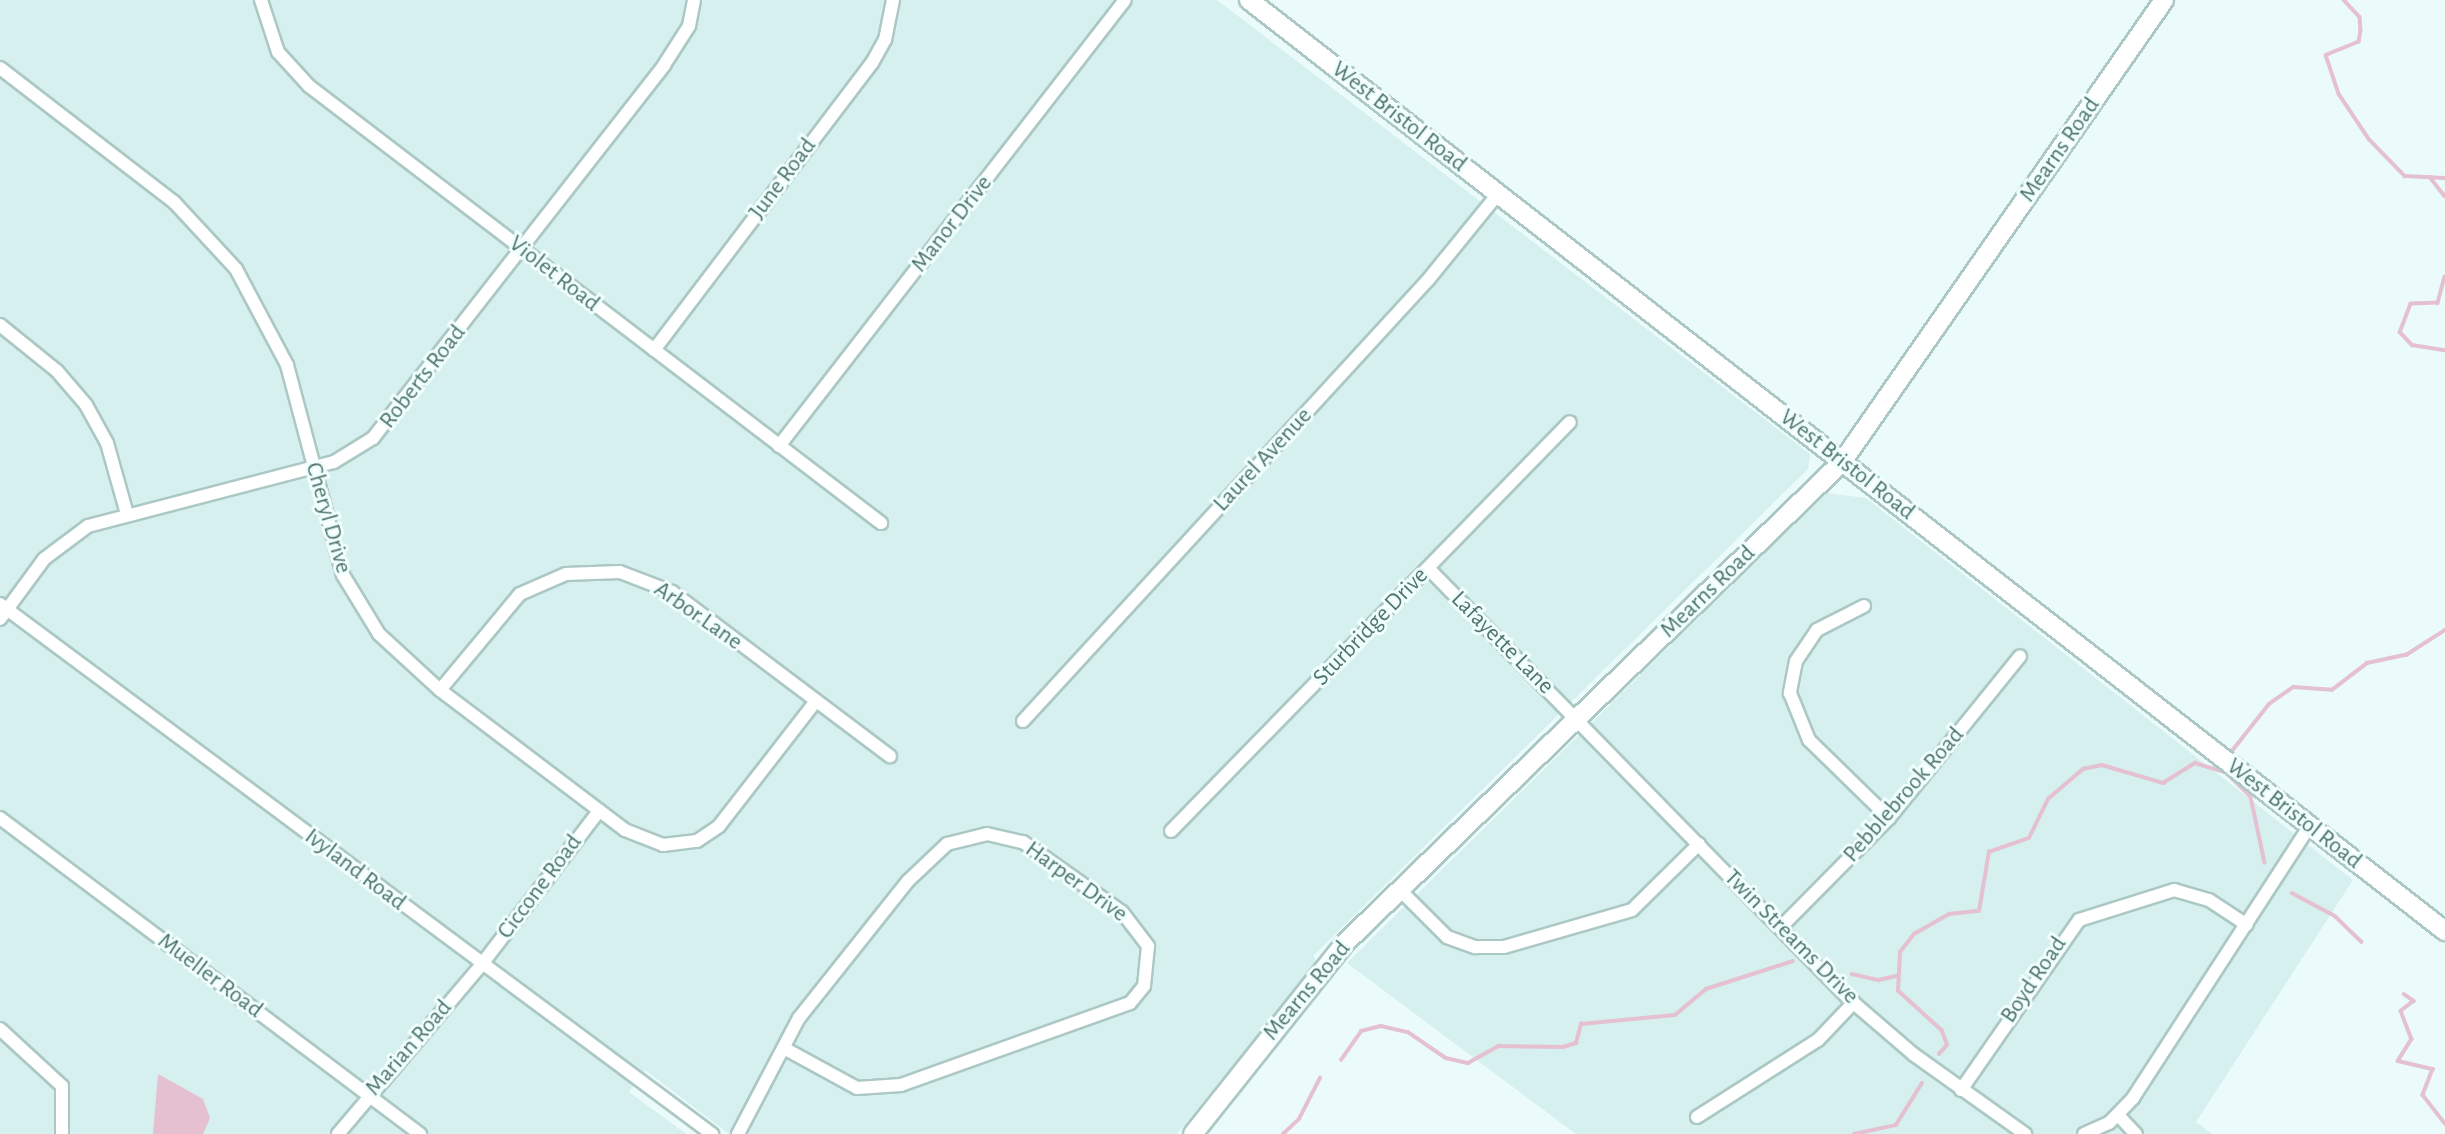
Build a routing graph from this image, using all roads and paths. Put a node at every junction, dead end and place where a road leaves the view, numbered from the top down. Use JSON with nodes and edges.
{"nodes":[{"id":1,"x":261,"y":0,"type":"edge"},
{"id":2,"x":694,"y":0,"type":"edge"},
{"id":3,"x":893,"y":0,"type":"edge"},
{"id":4,"x":1125,"y":0,"type":"edge"},
{"id":5,"x":1249,"y":0,"type":"edge"},
{"id":6,"x":2164,"y":0,"type":"edge"},
{"id":7,"x":2151,"y":9,"type":"edge"},
{"id":8,"x":0,"y":68,"type":"edge"},
{"id":9,"x":1497,"y":194,"type":"junction"},
{"id":10,"x":522,"y":249,"type":"junction"},
{"id":11,"x":0,"y":325,"type":"edge"},
{"id":12,"x":654,"y":350,"type":"junction"},
{"id":13,"x":1570,"y":422,"type":"dead end"},
{"id":14,"x":779,"y":446,"type":"junction"},
{"id":15,"x":1842,"y":462,"type":"junction"},
{"id":16,"x":313,"y":468,"type":"junction"},
{"id":17,"x":127,"y":513,"type":"junction"},
{"id":18,"x":881,"y":523,"type":"dead end"},
{"id":19,"x":1428,"y":568,"type":"junction"},
{"id":20,"x":1864,"y":606,"type":"dead end"},
{"id":21,"x":2,"y":611,"type":"edge"},
{"id":22,"x":2020,"y":656,"type":"dead end"},
{"id":23,"x":440,"y":691,"type":"junction"},
{"id":24,"x":816,"y":701,"type":"junction"},
{"id":25,"x":1575,"y":718,"type":"junction"},
{"id":26,"x":1023,"y":721,"type":"dead end"},
{"id":27,"x":890,"y":756,"type":"dead end"},
{"id":28,"x":599,"y":811,"type":"junction"},
{"id":29,"x":0,"y":818,"type":"edge"},
{"id":30,"x":1889,"y":818,"type":"junction"},
{"id":31,"x":2309,"y":827,"type":"junction"},
{"id":32,"x":1171,"y":831,"type":"dead end"},
{"id":33,"x":1699,"y":844,"type":"junction"},
{"id":34,"x":1399,"y":889,"type":"junction"},
{"id":35,"x":2247,"y":925,"type":"junction"},
{"id":36,"x":1781,"y":927,"type":"junction"},
{"id":37,"x":2445,"y":931,"type":"edge"},
{"id":38,"x":482,"y":964,"type":"junction"},
{"id":39,"x":1854,"y":1002,"type":"junction"},
{"id":40,"x":0,"y":1029,"type":"edge"},
{"id":41,"x":784,"y":1048,"type":"junction"},
{"id":42,"x":1961,"y":1090,"type":"junction"},
{"id":43,"x":368,"y":1095,"type":"junction"},
{"id":44,"x":2119,"y":1116,"type":"junction"},
{"id":45,"x":1697,"y":1117,"type":"dead end"},
{"id":46,"x":62,"y":1134,"type":"edge"},
{"id":47,"x":338,"y":1134,"type":"edge"},
{"id":48,"x":420,"y":1134,"type":"edge"},
{"id":49,"x":712,"y":1134,"type":"edge"},
{"id":50,"x":738,"y":1134,"type":"edge"},
{"id":51,"x":1193,"y":1134,"type":"edge"},
{"id":52,"x":2025,"y":1134,"type":"edge"},
{"id":53,"x":2084,"y":1134,"type":"edge"},
{"id":54,"x":2136,"y":1134,"type":"edge"}],
"edges":[{"from":1,"to":10,"type":"street","name":"Violet Road"},
{"from":2,"to":10,"type":"street","name":"Roberts Road"},
{"from":3,"to":12,"type":"street","name":"June Road"},
{"from":4,"to":14,"type":"street","name":"Manor Drive"},
{"from":5,"to":9,"type":"main road","name":"West Bristol Road"},
{"from":6,"to":7,"type":"main road","name":"Mearns Road"},
{"from":7,"to":15,"type":"main road","name":"Mearns Road"},
{"from":8,"to":16,"type":"street","name":"Cheryl Drive"},
{"from":9,"to":15,"type":"main road","name":"West Bristol Road"},
{"from":9,"to":26,"type":"street","name":"Laurel Avenue"},
{"from":10,"to":12,"type":"street","name":"Violet Road"},
{"from":10,"to":16,"type":"street","name":"Roberts Road"},
{"from":11,"to":17,"type":"street"},
{"from":12,"to":14,"type":"street","name":"Violet Road"},
{"from":13,"to":19,"type":"street","name":"Sturbridge Drive"},
{"from":14,"to":18,"type":"street","name":"Violet Road"},
{"from":15,"to":25,"type":"main road","name":"Mearns Road"},
{"from":15,"to":31,"type":"main road","name":"West Bristol Road"},
{"from":16,"to":17,"type":"street","name":"Roberts Road"},
{"from":16,"to":23,"type":"street","name":"Cheryl Drive"},
{"from":17,"to":21,"type":"street","name":"Roberts Road"},
{"from":19,"to":25,"type":"street","name":"Lafayette Lane"},
{"from":19,"to":32,"type":"street","name":"Sturbridge Drive"},
{"from":20,"to":30,"type":"street"},
{"from":21,"to":38,"type":"street","name":"Ivyland Road"},
{"from":22,"to":30,"type":"street","name":"Pebblebrook Road"},
{"from":23,"to":24,"type":"street","name":"Arbor Lane"},
{"from":23,"to":28,"type":"street","name":"Cheryl Drive"},
{"from":24,"to":27,"type":"street","name":"Arbor Lane"},
{"from":24,"to":28,"type":"street","name":"Cheryl Drive"},
{"from":25,"to":33,"type":"street","name":"Twin Streams Drive"},
{"from":25,"to":34,"type":"main road","name":"Mearns Road"},
{"from":28,"to":38,"type":"street","name":"Ciccone Road"},
{"from":29,"to":43,"type":"street","name":"Mueller Road"},
{"from":30,"to":36,"type":"street","name":"Pebblebrook Road"},
{"from":31,"to":35,"type":"street"},
{"from":31,"to":37,"type":"main road","name":"West Bristol Road"},
{"from":33,"to":34,"type":"street"},
{"from":33,"to":36,"type":"street","name":"Twin Streams Drive"},
{"from":34,"to":51,"type":"main road","name":"Mearns Road"},
{"from":35,"to":42,"type":"street","name":"Boyd Road"},
{"from":35,"to":44,"type":"street"},
{"from":36,"to":39,"type":"street","name":"Twin Streams Drive"},
{"from":38,"to":43,"type":"street","name":"Marian Road"},
{"from":38,"to":49,"type":"street","name":"Ivyland Road"},
{"from":39,"to":42,"type":"street","name":"Twin Streams Drive"},
{"from":39,"to":45,"type":"street"},
{"from":40,"to":46,"type":"street"},
{"from":41,"to":41,"type":"street","name":"Harper Drive"},
{"from":41,"to":50,"type":"street","name":"Harper Drive"},
{"from":42,"to":52,"type":"street","name":"Twin Streams Drive"},
{"from":43,"to":47,"type":"street","name":"Marian Road"},
{"from":43,"to":48,"type":"street","name":"Mueller Road"},
{"from":44,"to":53,"type":"street"},
{"from":44,"to":54,"type":"street"}]}
